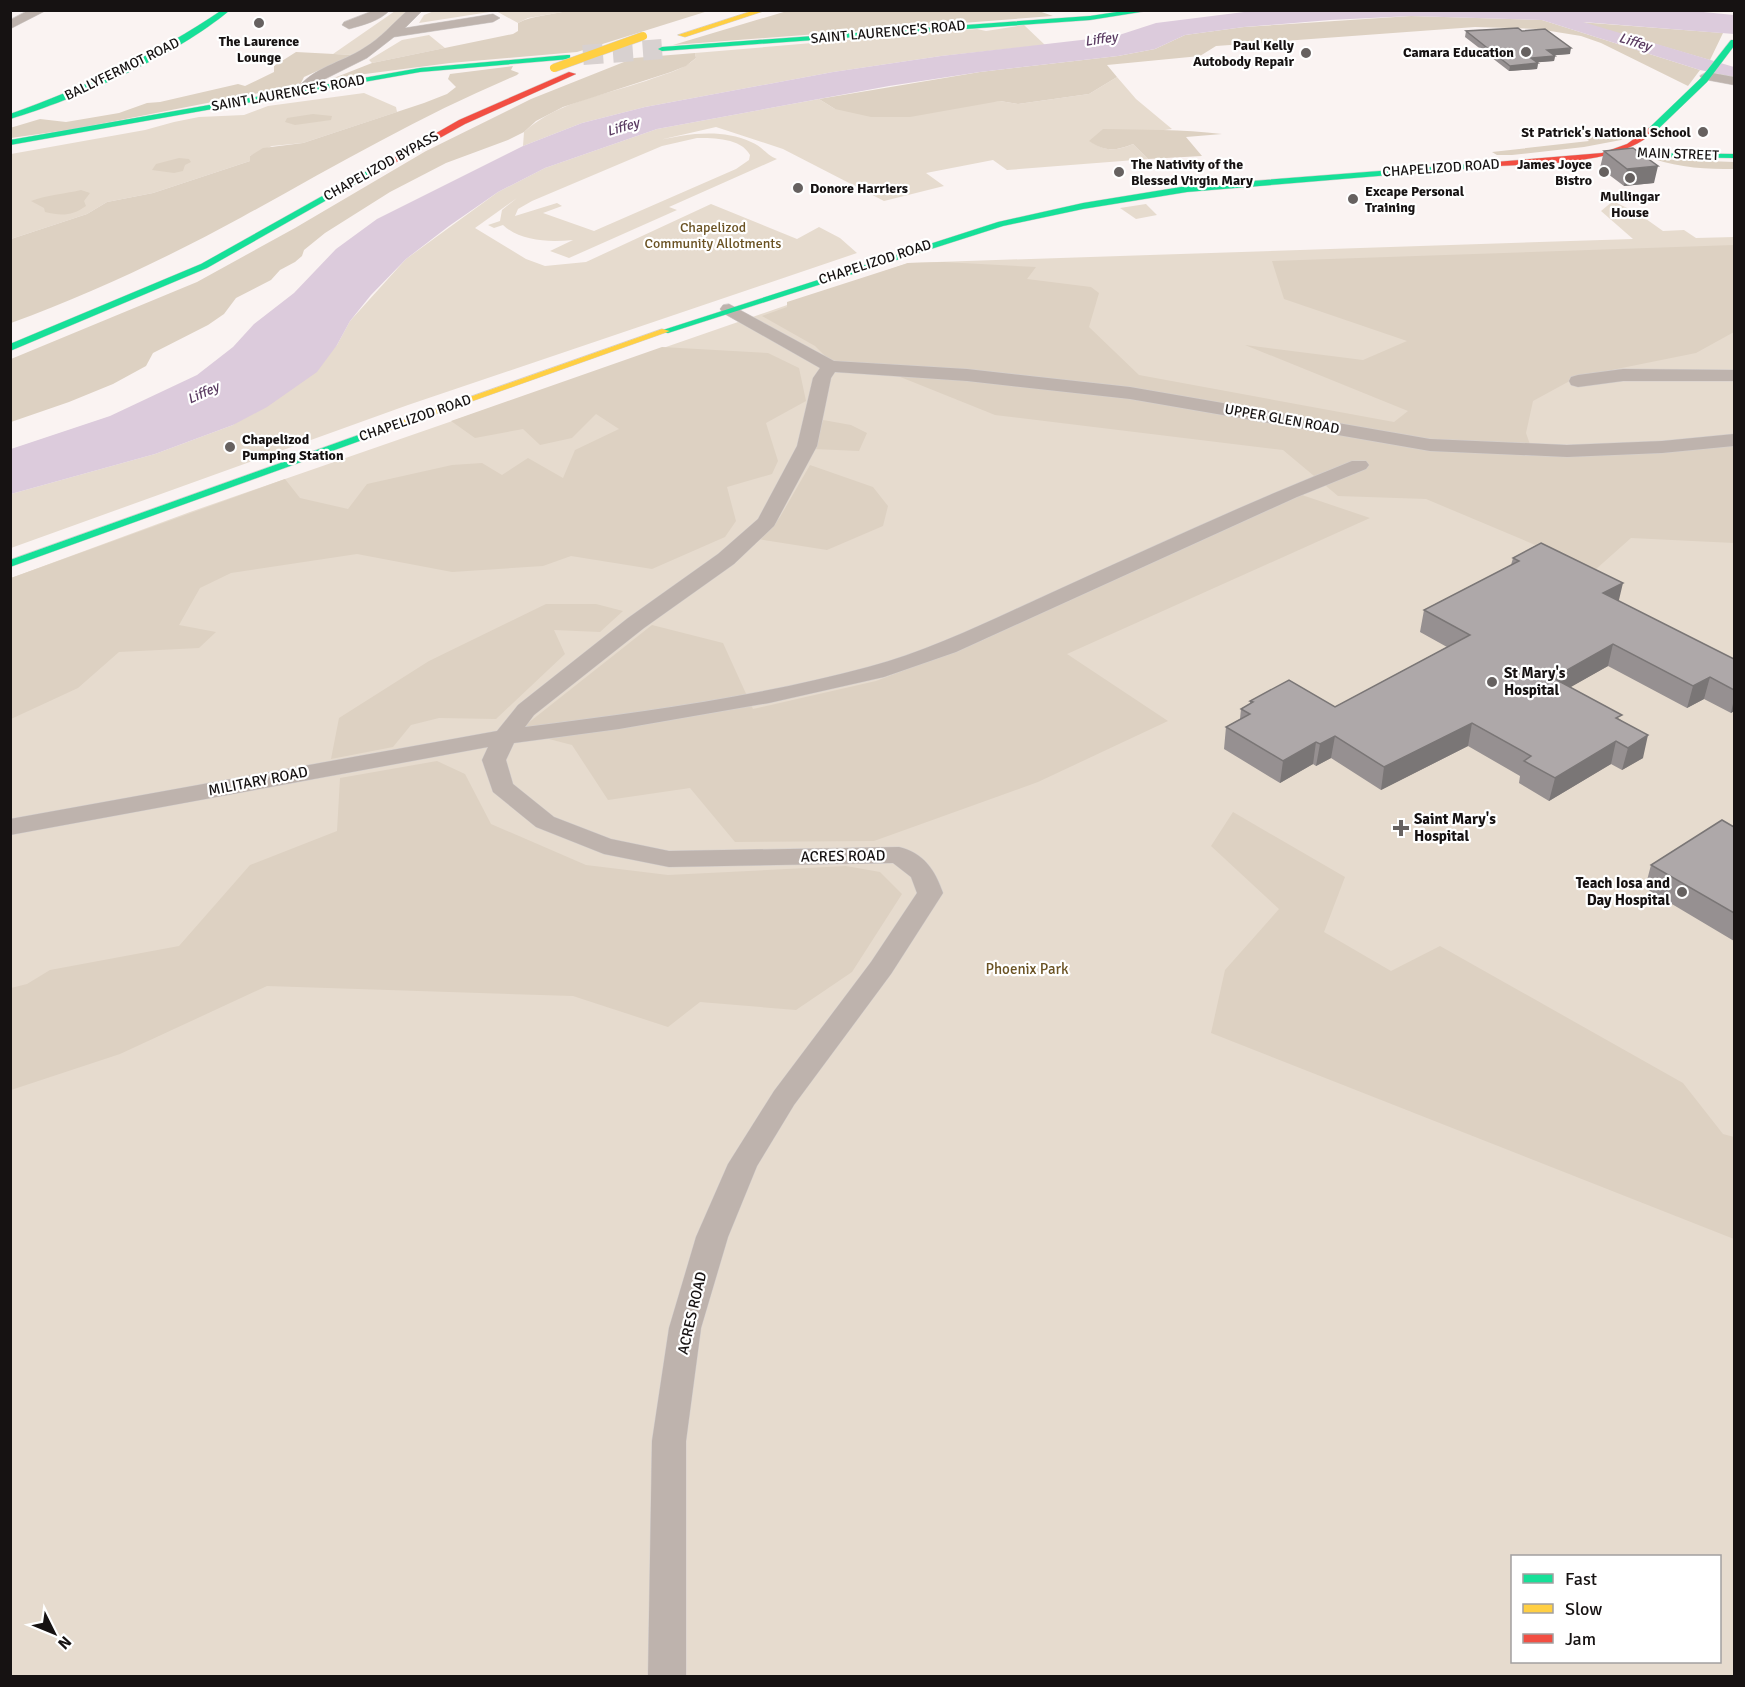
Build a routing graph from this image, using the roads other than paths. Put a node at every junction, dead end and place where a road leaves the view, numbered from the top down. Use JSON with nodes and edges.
{"nodes":[{"id":1,"x":41,"y":10,"type":"edge"},
{"id":2,"x":227,"y":10,"type":"edge"},
{"id":3,"x":384,"y":10,"type":"edge"},
{"id":4,"x":417,"y":10,"type":"edge"},
{"id":5,"x":727,"y":10,"type":"edge"},
{"id":6,"x":764,"y":10,"type":"edge"},
{"id":7,"x":1150,"y":10,"type":"edge"},
{"id":8,"x":493,"y":18,"type":"dead end"},
{"id":9,"x":10,"y":25,"type":"edge"},
{"id":10,"x":349,"y":25,"type":"dead end"},
{"id":11,"x":673,"y":27,"type":"dead end"},
{"id":12,"x":390,"y":34,"type":"junction"},
{"id":13,"x":654,"y":40,"type":"junction"},
{"id":14,"x":1734,"y":42,"type":"edge"},
{"id":15,"x":567,"y":57,"type":"tunnel mouth"},
{"id":16,"x":1708,"y":75,"type":"junction"},
{"id":17,"x":1734,"y":81,"type":"edge"},
{"id":18,"x":303,"y":90,"type":"junction"},
{"id":19,"x":449,"y":113,"type":"dead end"},
{"id":20,"x":10,"y":117,"type":"edge"},
{"id":21,"x":10,"y":143,"type":"edge"},
{"id":22,"x":1622,"y":150,"type":"junction"},
{"id":23,"x":1734,"y":156,"type":"edge"},
{"id":24,"x":729,"y":309,"type":"junction"},
{"id":25,"x":10,"y":348,"type":"edge"},
{"id":26,"x":830,"y":366,"type":"junction"},
{"id":27,"x":1734,"y":376,"type":"edge"},
{"id":28,"x":1578,"y":381,"type":"dead end"},
{"id":29,"x":1734,"y":440,"type":"edge"},
{"id":30,"x":1359,"y":465,"type":"dead end"},
{"id":31,"x":10,"y":564,"type":"edge"},
{"id":32,"x":505,"y":737,"type":"junction"},
{"id":33,"x":10,"y":827,"type":"edge"},
{"id":34,"x":667,"y":1677,"type":"edge"}],
"edges":[{"from":1,"to":9,"type":"street"},
{"from":2,"to":20,"type":"main road","name":"BALLYFERMOT ROAD"},
{"from":3,"to":10,"type":"street"},
{"from":4,"to":12,"type":"street"},
{"from":5,"to":11,"type":"main road"},
{"from":6,"to":13,"type":"main road","name":"CHAPELIZOD BYPASS"},
{"from":7,"to":13,"type":"main road","name":"SAINT LAURENCE'S ROAD"},
{"from":8,"to":12,"type":"street"},
{"from":12,"to":18,"type":"street"},
{"from":13,"to":19,"type":"main road","name":"CHAPELIZOD BYPASS","bridge":true},
{"from":13,"to":25,"type":"main road","name":"CHAPELIZOD BYPASS"},
{"from":14,"to":16,"type":"main road","name":"CHAPELIZOD ROAD"},
{"from":15,"to":18,"type":"main road","name":"SAINT LAURENCE'S ROAD"},
{"from":16,"to":17,"type":"street"},
{"from":16,"to":22,"type":"main road","name":"CHAPELIZOD ROAD"},
{"from":18,"to":21,"type":"main road","name":"SAINT LAURENCE'S ROAD"},
{"from":22,"to":23,"type":"main road","name":"MAIN STREET"},
{"from":22,"to":24,"type":"main road","name":"CHAPELIZOD ROAD"},
{"from":24,"to":26,"type":"street"},
{"from":24,"to":31,"type":"main road","name":"CHAPELIZOD ROAD"},
{"from":26,"to":29,"type":"street","name":"UPPER GLEN ROAD"},
{"from":26,"to":32,"type":"street","name":"ACRES ROAD"},
{"from":27,"to":28,"type":"street"},
{"from":30,"to":32,"type":"street","name":"MILITARY ROAD"},
{"from":32,"to":33,"type":"street","name":"MILITARY ROAD"},
{"from":32,"to":34,"type":"street","name":"ACRES ROAD"}]}
